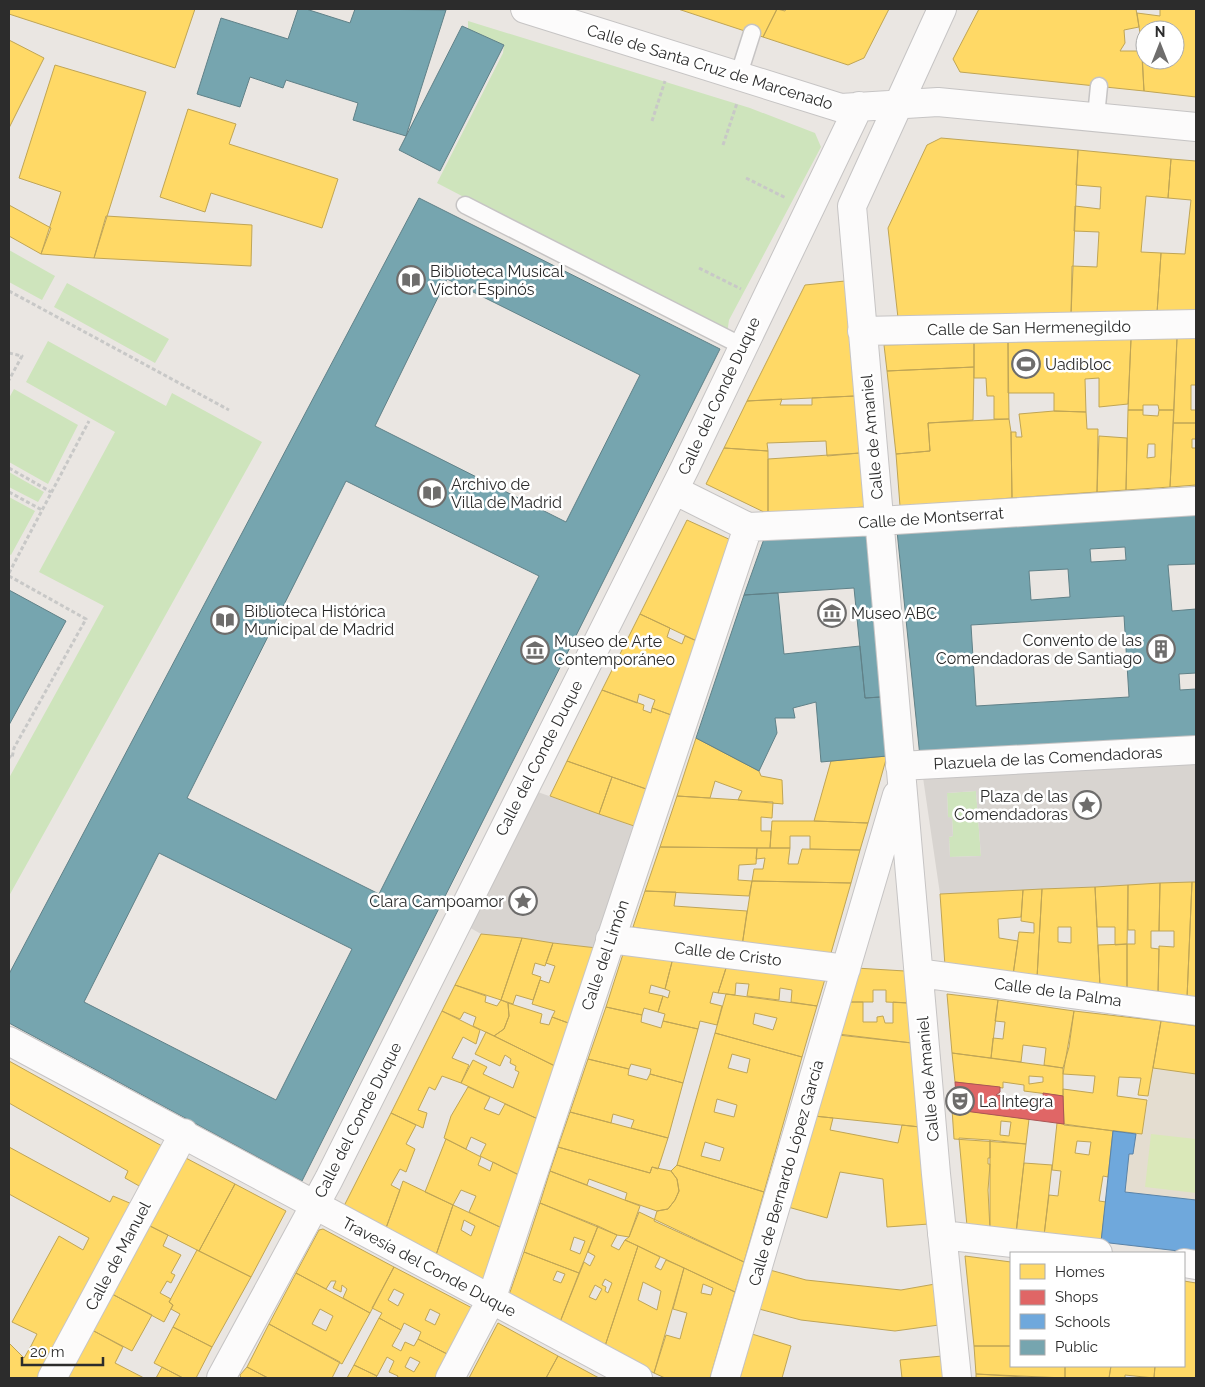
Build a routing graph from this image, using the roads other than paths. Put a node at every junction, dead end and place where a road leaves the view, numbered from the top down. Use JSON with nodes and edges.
{"nodes":[{"id":1,"x":525,"y":9,"type":"edge"},
{"id":2,"x":942,"y":9,"type":"edge"},
{"id":3,"x":752,"y":33,"type":"dead end"},
{"id":4,"x":738,"y":77,"type":"junction"},
{"id":5,"x":1099,"y":86,"type":"dead end"},
{"id":6,"x":900,"y":105,"type":"junction"},
{"id":7,"x":859,"y":106,"type":"junction"},
{"id":8,"x":1096,"y":116,"type":"junction"},
{"id":9,"x":1196,"y":127,"type":"edge"},
{"id":10,"x":465,"y":205,"type":"dead end"},
{"id":11,"x":798,"y":205,"type":"junction"},
{"id":12,"x":853,"y":224,"type":"junction"},
{"id":13,"x":1196,"y":324,"type":"edge"},
{"id":14,"x":862,"y":331,"type":"junction"},
{"id":15,"x":742,"y":346,"type":"junction"},
{"id":16,"x":674,"y":490,"type":"junction"},
{"id":17,"x":1196,"y":501,"type":"edge"},
{"id":18,"x":879,"y":521,"type":"junction"},
{"id":19,"x":748,"y":527,"type":"junction"},
{"id":20,"x":1196,"y":750,"type":"edge"},
{"id":21,"x":901,"y":773,"type":"junction"},
{"id":22,"x":610,"y":939,"type":"junction"},
{"id":23,"x":846,"y":969,"type":"junction"},
{"id":24,"x":919,"y":973,"type":"junction"},
{"id":25,"x":1196,"y":1011,"type":"edge"},
{"id":26,"x":9,"y":1041,"type":"edge"},
{"id":27,"x":184,"y":1134,"type":"junction"},
{"id":28,"x":315,"y":1205,"type":"junction"},
{"id":29,"x":942,"y":1235,"type":"junction"},
{"id":30,"x":1089,"y":1252,"type":"edge"},
{"id":31,"x":491,"y":1300,"type":"junction"},
{"id":32,"x":52,"y":1378,"type":"edge"},
{"id":33,"x":222,"y":1378,"type":"edge"},
{"id":34,"x":450,"y":1378,"type":"edge"},
{"id":35,"x":638,"y":1378,"type":"edge"},
{"id":36,"x":725,"y":1378,"type":"edge"},
{"id":37,"x":957,"y":1378,"type":"edge"}],
"edges":[{"from":1,"to":4,"type":"street","name":"Calle de Santa Cruz de Marcenado"},
{"from":2,"to":6,"type":"street"},
{"from":3,"to":4,"type":"lane"},
{"from":4,"to":7,"type":"street","name":"Calle de Santa Cruz de Marcenado"},
{"from":5,"to":8,"type":"lane"},
{"from":6,"to":7,"type":"street","name":"Calle de Santa Cruz de Marcenado"},
{"from":6,"to":8,"type":"street","name":"Calle de Santa Cruz de Marcenado"},
{"from":6,"to":12,"type":"street","name":"Calle de Amaniel"},
{"from":7,"to":11,"type":"street","name":"Calle del Conde Duque"},
{"from":8,"to":9,"type":"street","name":"Calle de Santa Cruz de Marcenado"},
{"from":10,"to":15,"type":"lane"},
{"from":11,"to":12,"type":"street"},
{"from":11,"to":15,"type":"street","name":"Calle del Conde Duque"},
{"from":12,"to":14,"type":"street","name":"Calle de Amaniel"},
{"from":13,"to":14,"type":"street","name":"Calle de San Hermenegildo"},
{"from":14,"to":18,"type":"street","name":"Calle de Amaniel"},
{"from":15,"to":16,"type":"street","name":"Calle del Conde Duque"},
{"from":16,"to":19,"type":"street","name":"Calle de Montserrat"},
{"from":16,"to":28,"type":"street","name":"Calle del Conde Duque"},
{"from":17,"to":18,"type":"street","name":"Calle de Montserrat"},
{"from":18,"to":19,"type":"street","name":"Calle de Montserrat"},
{"from":18,"to":21,"type":"street","name":"Calle de Amaniel"},
{"from":19,"to":22,"type":"street","name":"Calle del Limón"},
{"from":20,"to":21,"type":"street","name":"Plazuela de las Comendadoras"},
{"from":21,"to":23,"type":"street","name":"Calle de Amaniel"},
{"from":21,"to":24,"type":"street","name":"Calle de Amaniel"},
{"from":22,"to":23,"type":"street","name":"Calle de Cristo"},
{"from":22,"to":31,"type":"street","name":"Calle del Limón"},
{"from":23,"to":36,"type":"street","name":"Calle de Bernardo López García"},
{"from":24,"to":25,"type":"street","name":"Calle de la Palma"},
{"from":24,"to":29,"type":"street","name":"Calle de Amaniel"},
{"from":26,"to":27,"type":"street","name":"Travesía del Conde Duque"},
{"from":27,"to":28,"type":"street","name":"Travesía del Conde Duque"},
{"from":27,"to":32,"type":"street","name":"Calle de Manuel"},
{"from":28,"to":31,"type":"street","name":"Travesía del Conde Duque"},
{"from":28,"to":33,"type":"street","name":"Calle del Conde Duque"},
{"from":29,"to":30,"type":"street"},
{"from":29,"to":37,"type":"street","name":"Calle de Amaniel"},
{"from":31,"to":34,"type":"street","name":"Calle del Limón"},
{"from":31,"to":35,"type":"street","name":"Travesía del Conde Duque"}]}
